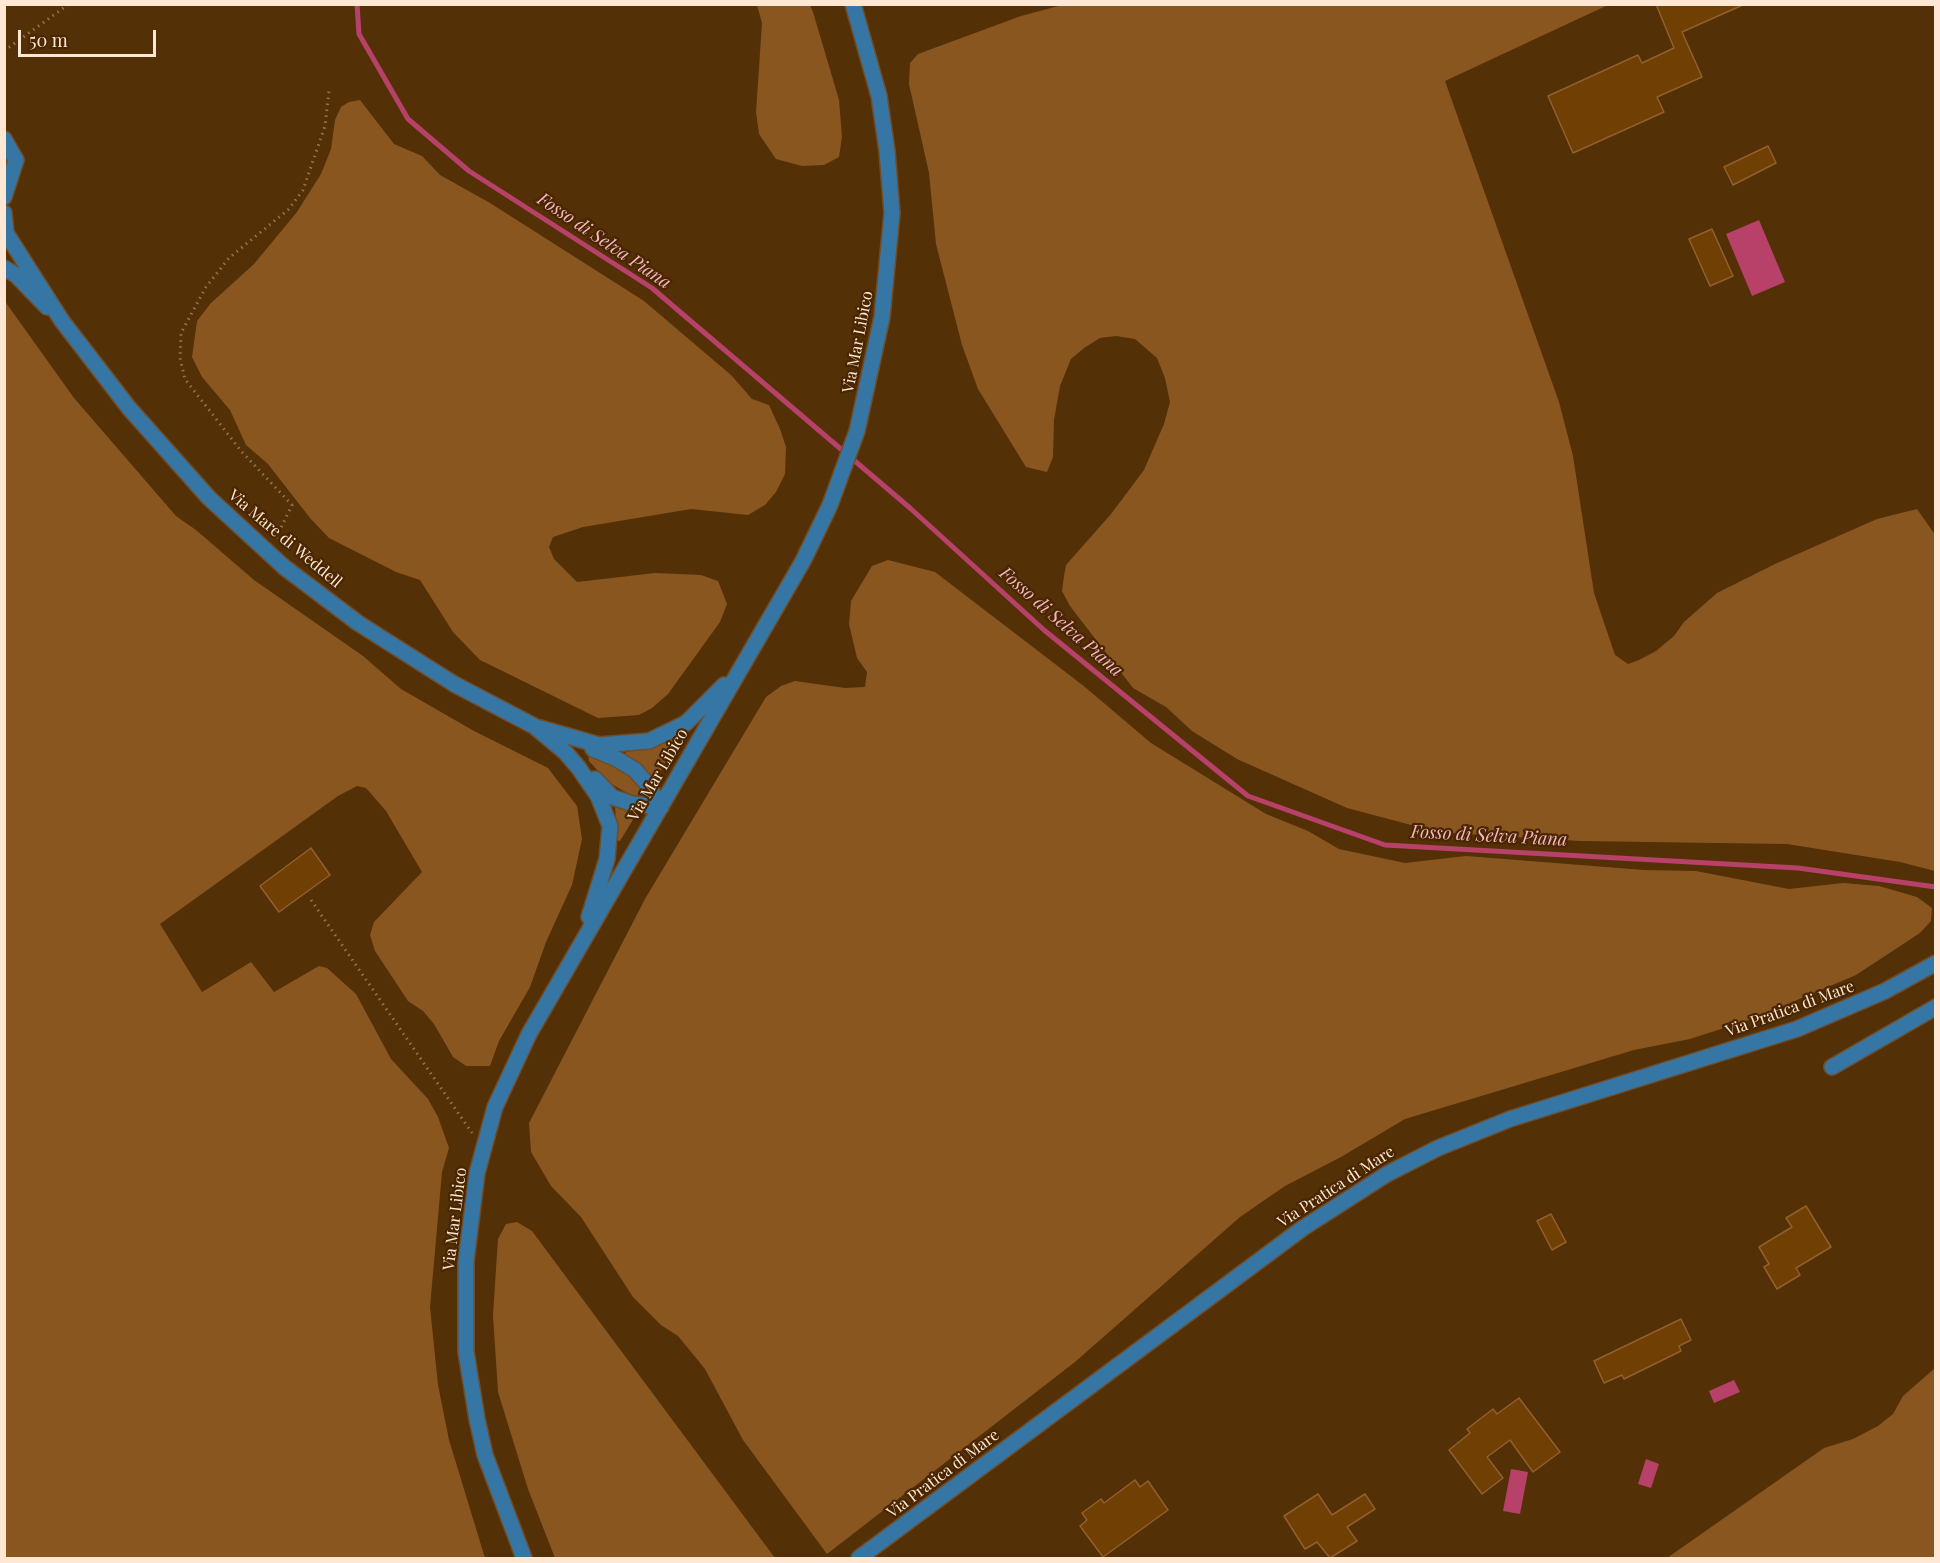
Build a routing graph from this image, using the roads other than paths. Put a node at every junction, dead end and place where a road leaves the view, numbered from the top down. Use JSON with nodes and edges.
{"nodes":[{"id":1,"x":853,"y":4,"type":"edge"},
{"id":2,"x":4,"y":139,"type":"edge"},
{"id":3,"x":16,"y":160,"type":"junction"},
{"id":4,"x":4,"y":174,"type":"edge"},
{"id":5,"x":4,"y":198,"type":"edge"},
{"id":6,"x":4,"y":213,"type":"edge"},
{"id":7,"x":5,"y":232,"type":"edge"},
{"id":8,"x":4,"y":268,"type":"edge"},
{"id":9,"x":63,"y":321,"type":"junction"},
{"id":10,"x":735,"y":675,"type":"junction"},
{"id":11,"x":534,"y":726,"type":"junction"},
{"id":12,"x":661,"y":807,"type":"junction"},
{"id":13,"x":584,"y":935,"type":"junction"},
{"id":14,"x":1935,"y":963,"type":"edge"},
{"id":15,"x":1935,"y":1007,"type":"edge"},
{"id":16,"x":1832,"y":1067,"type":"dead end"},
{"id":17,"x":524,"y":1558,"type":"edge"},
{"id":18,"x":859,"y":1558,"type":"edge"}],
"edges":[{"from":1,"to":10,"type":"street","name":"Via Mar Libico"},
{"from":2,"to":3,"type":"street"},
{"from":3,"to":4,"type":"street"},
{"from":3,"to":5,"type":"street"},
{"from":6,"to":7,"type":"street","name":"Via Mare di Weddell"},
{"from":7,"to":9,"type":"street","name":"Via Mare di Weddell"},
{"from":8,"to":9,"type":"street","name":"Via Mare di Weddell"},
{"from":9,"to":11,"type":"street","name":"Via Mare di Weddell"},
{"from":10,"to":11,"type":"street","name":"Via Mare di Weddell"},
{"from":10,"to":12,"type":"street","name":"Via Mar Libico"},
{"from":11,"to":12,"type":"street"},
{"from":11,"to":12,"type":"street"},
{"from":11,"to":13,"type":"street","name":"Via Mare di Weddell"},
{"from":12,"to":13,"type":"street","name":"Via Mar Libico"},
{"from":13,"to":17,"type":"street","name":"Via Mar Libico"},
{"from":14,"to":18,"type":"street","name":"Via Pratica di Mare"},
{"from":15,"to":16,"type":"street"}]}
